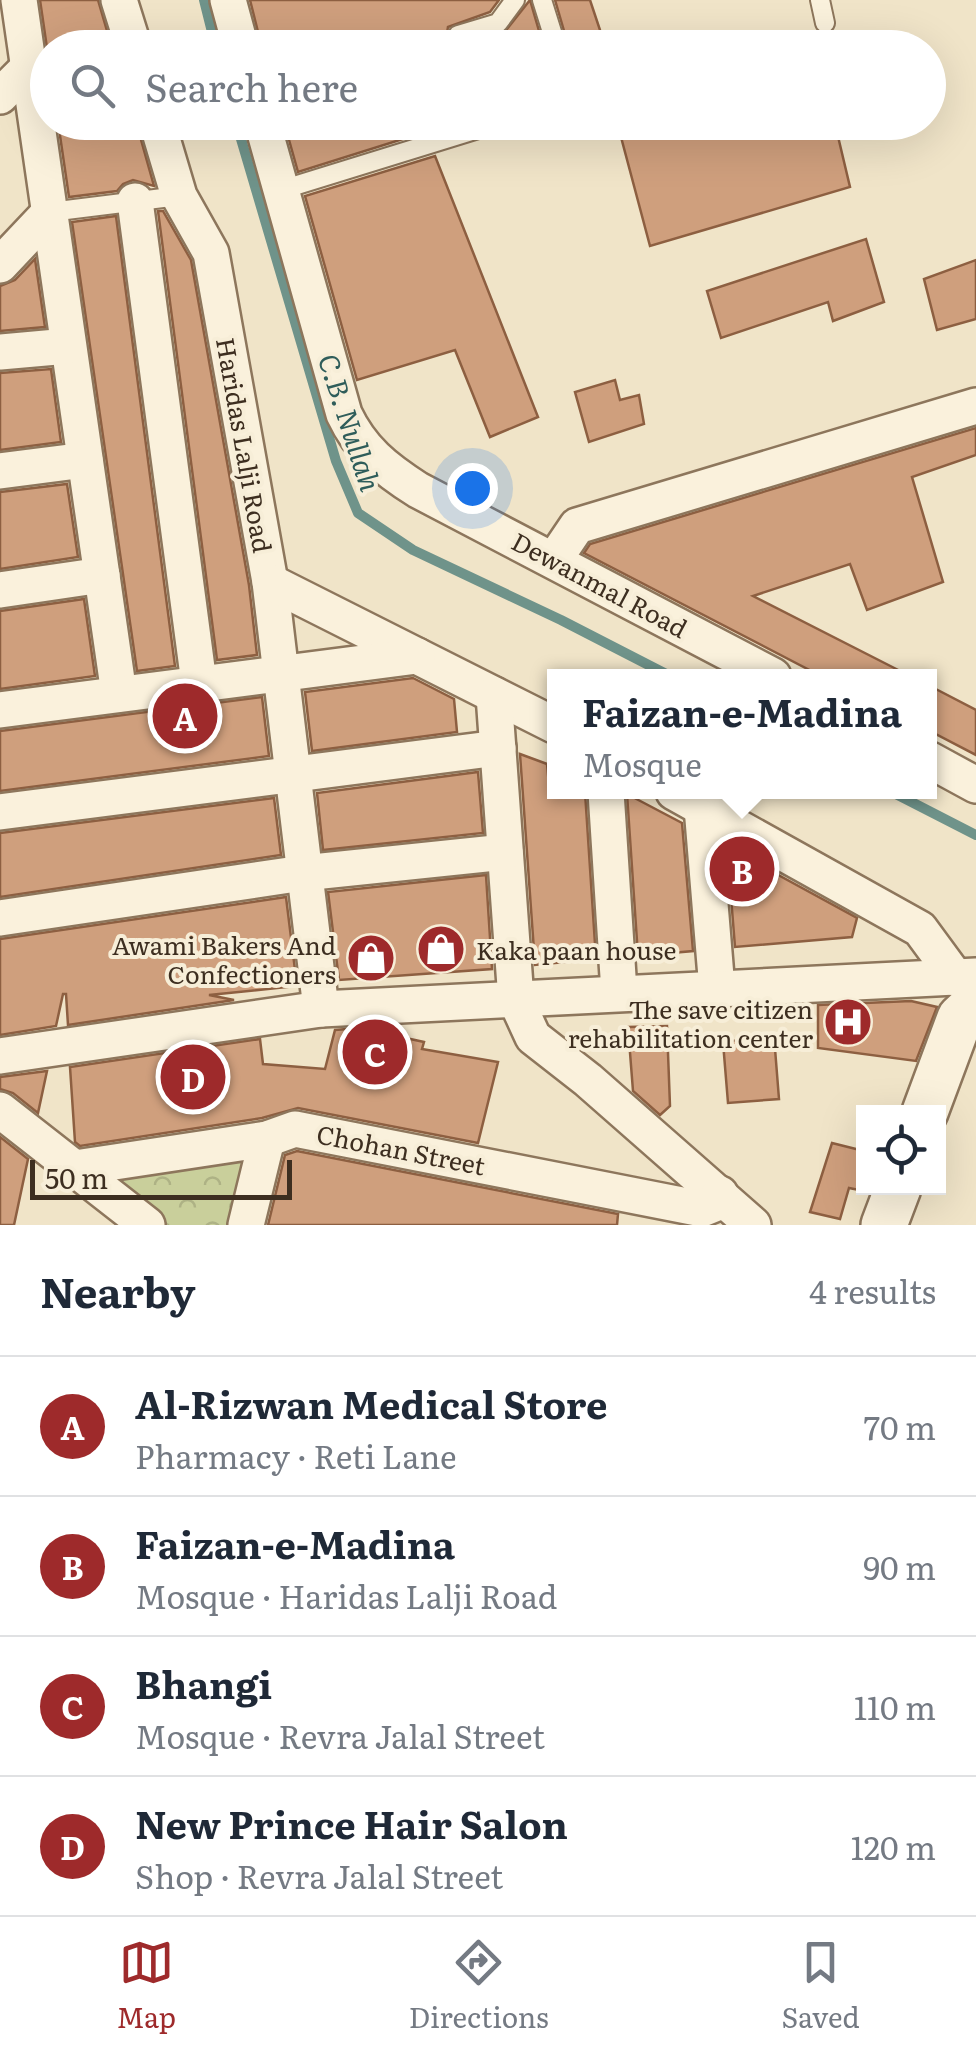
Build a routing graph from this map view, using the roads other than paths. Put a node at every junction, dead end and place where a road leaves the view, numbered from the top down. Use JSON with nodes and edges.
{"nodes":[{"id":1,"x":19,"y":0,"type":"edge"},
{"id":2,"x":120,"y":0,"type":"edge"},
{"id":3,"x":228,"y":0,"type":"edge"},
{"id":4,"x":515,"y":0,"type":"edge"},
{"id":5,"x":542,"y":0,"type":"edge"},
{"id":6,"x":820,"y":0,"type":"edge"},
{"id":7,"x":825,"y":23,"type":"dead end"},
{"id":8,"x":129,"y":30,"type":"edge"},
{"id":9,"x":236,"y":30,"type":"edge"},
{"id":10,"x":475,"y":30,"type":"edge"},
{"id":11,"x":551,"y":30,"type":"edge"},
{"id":12,"x":30,"y":65,"type":"joint"},
{"id":13,"x":0,"y":96,"type":"edge"},
{"id":14,"x":40,"y":140,"type":"edge"},
{"id":15,"x":162,"y":140,"type":"edge"},
{"id":16,"x":267,"y":140,"type":"edge"},
{"id":17,"x":444,"y":140,"type":"edge"},
{"id":18,"x":281,"y":190,"type":"junction"},
{"id":19,"x":179,"y":196,"type":"junction"},
{"id":20,"x":135,"y":202,"type":"junction"},
{"id":21,"x":50,"y":212,"type":"junction"},
{"id":22,"x":0,"y":264,"type":"edge"},
{"id":23,"x":68,"y":346,"type":"junction"},
{"id":24,"x":0,"y":352,"type":"edge"},
{"id":25,"x":976,"y":406,"type":"edge"},
{"id":26,"x":85,"y":460,"type":"junction"},
{"id":27,"x":0,"y":471,"type":"edge"},
{"id":28,"x":554,"y":560,"type":"junction"},
{"id":29,"x":102,"y":575,"type":"junction"},
{"id":30,"x":270,"y":582,"type":"junction"},
{"id":31,"x":0,"y":590,"type":"edge"},
{"id":32,"x":418,"y":656,"type":"junction"},
{"id":33,"x":760,"y":669,"type":"edge"},
{"id":34,"x":280,"y":672,"type":"junction"},
{"id":35,"x":199,"y":682,"type":"junction"},
{"id":36,"x":118,"y":694,"type":"junction"},
{"id":37,"x":494,"y":695,"type":"junction"},
{"id":38,"x":0,"y":710,"type":"edge"},
{"id":39,"x":547,"y":722,"type":"edge"},
{"id":40,"x":498,"y":748,"type":"junction"},
{"id":41,"x":937,"y":764,"type":"edge"},
{"id":42,"x":292,"y":774,"type":"junction"},
{"id":43,"x":976,"y":785,"type":"edge"},
{"id":44,"x":606,"y":799,"type":"edge"},
{"id":45,"x":688,"y":799,"type":"edge"},
{"id":46,"x":0,"y":812,"type":"edge"},
{"id":47,"x":505,"y":852,"type":"junction"},
{"id":48,"x":303,"y":873,"type":"junction"},
{"id":49,"x":0,"y":918,"type":"edge"},
{"id":50,"x":969,"y":986,"type":"edge"},
{"id":51,"x":717,"y":988,"type":"junction"},
{"id":52,"x":619,"y":992,"type":"junction"},
{"id":53,"x":516,"y":1000,"type":"junction"},
{"id":54,"x":322,"y":1010,"type":"junction"},
{"id":55,"x":0,"y":1056,"type":"edge"},
{"id":56,"x":928,"y":1105,"type":"edge"},
{"id":57,"x":0,"y":1110,"type":"edge"},
{"id":58,"x":267,"y":1139,"type":"junction"},
{"id":59,"x":75,"y":1168,"type":"junction"},
{"id":60,"x":720,"y":1194,"type":"junction"},
{"id":61,"x":895,"y":1195,"type":"edge"},
{"id":62,"x":147,"y":1225,"type":"edge"},
{"id":63,"x":246,"y":1225,"type":"edge"},
{"id":64,"x":753,"y":1225,"type":"edge"},
{"id":65,"x":884,"y":1225,"type":"edge"}],
"edges":[{"from":1,"to":12,"type":"street"},
{"from":2,"to":8,"type":"street"},
{"from":3,"to":9,"type":"street"},
{"from":4,"to":10,"type":"lane"},
{"from":5,"to":11,"type":"lane"},
{"from":6,"to":7,"type":"lane"},
{"from":12,"to":13,"type":"street"},
{"from":14,"to":21,"type":"street"},
{"from":15,"to":19,"type":"street","name":"Haridas Lalji Road"},
{"from":16,"to":18,"type":"street","name":"Dewanmal Road"},
{"from":17,"to":18,"type":"lane"},
{"from":18,"to":28,"type":"street","name":"Dewanmal Road"},
{"from":19,"to":20,"type":"lane"},
{"from":19,"to":30,"type":"street","name":"Haridas Lalji Road"},
{"from":20,"to":21,"type":"lane"},
{"from":20,"to":35,"type":"street"},
{"from":21,"to":22,"type":"street"},
{"from":21,"to":23,"type":"street"},
{"from":23,"to":24,"type":"street"},
{"from":23,"to":26,"type":"street"},
{"from":25,"to":28,"type":"street"},
{"from":26,"to":27,"type":"street"},
{"from":26,"to":29,"type":"street"},
{"from":28,"to":33,"type":"street","name":"Dewanmal Road"},
{"from":29,"to":31,"type":"street"},
{"from":29,"to":36,"type":"street"},
{"from":30,"to":32,"type":"street","name":"Haridas Lalji Road"},
{"from":30,"to":34,"type":"street"},
{"from":32,"to":34,"type":"street"},
{"from":32,"to":37,"type":"street","name":"Haridas Lalji Road"},
{"from":34,"to":35,"type":"street"},
{"from":34,"to":42,"type":"street"},
{"from":35,"to":36,"type":"street"},
{"from":36,"to":38,"type":"street"},
{"from":37,"to":39,"type":"street","name":"Haridas Lalji Road"},
{"from":37,"to":40,"type":"street"},
{"from":40,"to":42,"type":"street"},
{"from":40,"to":47,"type":"street"},
{"from":41,"to":43,"type":"street"},
{"from":42,"to":46,"type":"street"},
{"from":42,"to":48,"type":"street"},
{"from":44,"to":52,"type":"street"},
{"from":45,"to":50,"type":"street"},
{"from":45,"to":51,"type":"street"},
{"from":47,"to":48,"type":"street"},
{"from":47,"to":53,"type":"street"},
{"from":48,"to":49,"type":"street"},
{"from":48,"to":54,"type":"street"},
{"from":50,"to":51,"type":"street"},
{"from":50,"to":56,"type":"street"},
{"from":51,"to":52,"type":"street"},
{"from":52,"to":53,"type":"street"},
{"from":53,"to":54,"type":"street"},
{"from":53,"to":60,"type":"street"},
{"from":54,"to":55,"type":"street"},
{"from":57,"to":59,"type":"street"},
{"from":58,"to":59,"type":"street","name":"Chohan Street"},
{"from":58,"to":60,"type":"street","name":"Chohan Street"},
{"from":58,"to":63,"type":"street"},
{"from":59,"to":62,"type":"street"},
{"from":60,"to":64,"type":"street"},
{"from":61,"to":65,"type":"street"}]}
